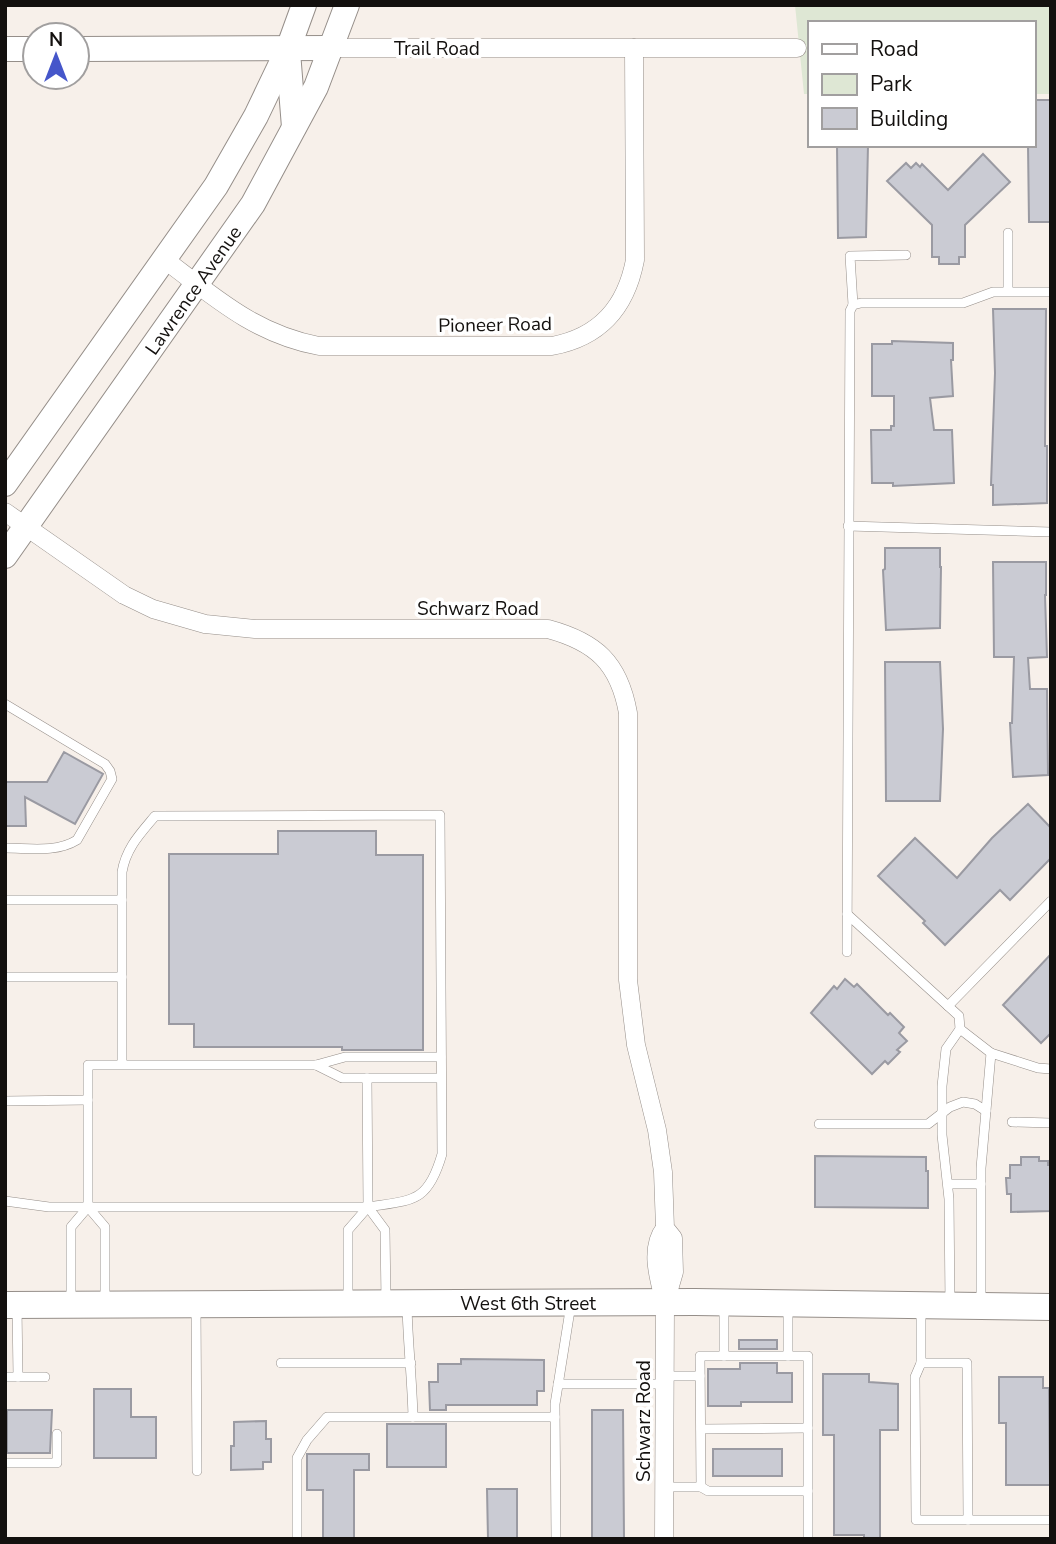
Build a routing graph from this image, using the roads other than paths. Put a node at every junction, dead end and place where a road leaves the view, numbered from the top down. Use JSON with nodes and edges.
{"nodes":[{"id":1,"x":304,"y":5,"type":"edge"},
{"id":2,"x":347,"y":5,"type":"edge"},
{"id":3,"x":332,"y":48,"type":"junction"},
{"id":4,"x":634,"y":48,"type":"junction"},
{"id":5,"x":797,"y":48,"type":"dead end"},
{"id":6,"x":91,"y":49,"type":"edge"},
{"id":7,"x":288,"y":49,"type":"junction"},
{"id":8,"x":294,"y":128,"type":"junction"},
{"id":9,"x":1008,"y":233,"type":"dead end"},
{"id":10,"x":906,"y":255,"type":"dead end"},
{"id":11,"x":164,"y":260,"type":"junction"},
{"id":12,"x":197,"y":284,"type":"junction"},
{"id":13,"x":1009,"y":291,"type":"junction"},
{"id":14,"x":1051,"y":292,"type":"edge"},
{"id":15,"x":853,"y":305,"type":"junction"},
{"id":16,"x":5,"y":484,"type":"edge"},
{"id":17,"x":5,"y":512,"type":"edge"},
{"id":18,"x":848,"y":526,"type":"junction"},
{"id":19,"x":26,"y":527,"type":"junction"},
{"id":20,"x":1051,"y":532,"type":"edge"},
{"id":21,"x":5,"y":556,"type":"edge"},
{"id":22,"x":5,"y":704,"type":"edge"},
{"id":23,"x":5,"y":848,"type":"edge"},
{"id":24,"x":5,"y":900,"type":"edge"},
{"id":25,"x":122,"y":900,"type":"junction"},
{"id":26,"x":1051,"y":901,"type":"edge"},
{"id":27,"x":847,"y":914,"type":"junction"},
{"id":28,"x":847,"y":952,"type":"dead end"},
{"id":29,"x":5,"y":977,"type":"edge"},
{"id":30,"x":122,"y":977,"type":"junction"},
{"id":31,"x":948,"y":1006,"type":"junction"},
{"id":32,"x":960,"y":1029,"type":"junction"},
{"id":33,"x":991,"y":1053,"type":"junction"},
{"id":34,"x":441,"y":1057,"type":"junction"},
{"id":35,"x":122,"y":1064,"type":"junction"},
{"id":36,"x":316,"y":1065,"type":"junction"},
{"id":37,"x":1051,"y":1069,"type":"edge"},
{"id":38,"x":441,"y":1077,"type":"junction"},
{"id":39,"x":367,"y":1078,"type":"junction"},
{"id":40,"x":88,"y":1100,"type":"junction"},
{"id":41,"x":5,"y":1101,"type":"edge"},
{"id":42,"x":986,"y":1111,"type":"junction"},
{"id":43,"x":942,"y":1114,"type":"junction"},
{"id":44,"x":1012,"y":1122,"type":"dead end"},
{"id":45,"x":1051,"y":1123,"type":"edge"},
{"id":46,"x":819,"y":1124,"type":"dead end"},
{"id":47,"x":948,"y":1184,"type":"junction"},
{"id":48,"x":981,"y":1184,"type":"junction"},
{"id":49,"x":5,"y":1201,"type":"edge"},
{"id":50,"x":88,"y":1207,"type":"junction"},
{"id":51,"x":368,"y":1207,"type":"junction"},
{"id":52,"x":348,"y":1303,"type":"junction"},
{"id":53,"x":397,"y":1303,"type":"junction"},
{"id":54,"x":571,"y":1303,"type":"junction"},
{"id":55,"x":665,"y":1303,"type":"junction"},
{"id":56,"x":724,"y":1303,"type":"junction"},
{"id":57,"x":788,"y":1303,"type":"junction"},
{"id":58,"x":196,"y":1304,"type":"junction"},
{"id":59,"x":11,"y":1305,"type":"edge"},
{"id":60,"x":71,"y":1305,"type":"junction"},
{"id":61,"x":105,"y":1305,"type":"junction"},
{"id":62,"x":921,"y":1305,"type":"junction"},
{"id":63,"x":950,"y":1305,"type":"junction"},
{"id":64,"x":981,"y":1306,"type":"junction"},
{"id":65,"x":1051,"y":1307,"type":"edge"},
{"id":66,"x":724,"y":1356,"type":"junction"},
{"id":67,"x":788,"y":1356,"type":"junction"},
{"id":68,"x":281,"y":1363,"type":"dead end"},
{"id":69,"x":411,"y":1363,"type":"junction"},
{"id":70,"x":921,"y":1363,"type":"junction"},
{"id":71,"x":700,"y":1376,"type":"junction"},
{"id":72,"x":5,"y":1377,"type":"edge"},
{"id":73,"x":18,"y":1377,"type":"junction"},
{"id":74,"x":45,"y":1377,"type":"dead end"},
{"id":75,"x":664,"y":1380,"type":"junction"},
{"id":76,"x":558,"y":1384,"type":"junction"},
{"id":77,"x":413,"y":1417,"type":"junction"},
{"id":78,"x":555,"y":1417,"type":"junction"},
{"id":79,"x":808,"y":1428,"type":"junction"},
{"id":80,"x":701,"y":1429,"type":"junction"},
{"id":81,"x":57,"y":1434,"type":"dead end"},
{"id":82,"x":5,"y":1463,"type":"edge"},
{"id":83,"x":197,"y":1471,"type":"dead end"},
{"id":84,"x":664,"y":1487,"type":"junction"},
{"id":85,"x":701,"y":1487,"type":"junction"},
{"id":86,"x":808,"y":1491,"type":"junction"},
{"id":87,"x":968,"y":1520,"type":"junction"},
{"id":88,"x":1051,"y":1520,"type":"edge"},
{"id":89,"x":297,"y":1539,"type":"edge"},
{"id":90,"x":556,"y":1539,"type":"edge"},
{"id":91,"x":664,"y":1539,"type":"edge"},
{"id":92,"x":808,"y":1539,"type":"edge"}],
"edges":[{"from":1,"to":7,"type":"street"},
{"from":2,"to":3,"type":"street","name":"Lawrence Avenue"},
{"from":3,"to":4,"type":"street","name":"Trail Road"},
{"from":3,"to":7,"type":"street","name":"Trail Road"},
{"from":3,"to":8,"type":"street","name":"Lawrence Avenue"},
{"from":4,"to":5,"type":"street","name":"Trail Road"},
{"from":4,"to":12,"type":"street","name":"Pioneer Road"},
{"from":6,"to":7,"type":"street","name":"Trail Road"},
{"from":7,"to":8,"type":"street"},
{"from":7,"to":11,"type":"street"},
{"from":8,"to":12,"type":"street","name":"Lawrence Avenue"},
{"from":9,"to":13,"type":"lane"},
{"from":10,"to":15,"type":"lane"},
{"from":11,"to":12,"type":"street","name":"Pioneer Road"},
{"from":11,"to":16,"type":"street"},
{"from":12,"to":19,"type":"street","name":"Lawrence Avenue"},
{"from":13,"to":14,"type":"lane"},
{"from":13,"to":15,"type":"lane"},
{"from":15,"to":18,"type":"lane"},
{"from":17,"to":19,"type":"street","name":"Schwarz Road"},
{"from":18,"to":20,"type":"lane"},
{"from":18,"to":27,"type":"lane"},
{"from":19,"to":21,"type":"street","name":"Lawrence Avenue"},
{"from":19,"to":55,"type":"street","name":"Schwarz Road"},
{"from":22,"to":23,"type":"lane"},
{"from":24,"to":25,"type":"lane"},
{"from":25,"to":30,"type":"lane"},
{"from":25,"to":34,"type":"lane"},
{"from":26,"to":31,"type":"lane"},
{"from":27,"to":28,"type":"lane"},
{"from":27,"to":31,"type":"lane"},
{"from":29,"to":30,"type":"lane"},
{"from":30,"to":35,"type":"lane"},
{"from":31,"to":32,"type":"lane"},
{"from":32,"to":33,"type":"lane"},
{"from":32,"to":43,"type":"lane"},
{"from":33,"to":37,"type":"lane"},
{"from":33,"to":42,"type":"lane"},
{"from":34,"to":36,"type":"lane"},
{"from":34,"to":38,"type":"lane"},
{"from":35,"to":36,"type":"lane"},
{"from":35,"to":40,"type":"lane"},
{"from":36,"to":39,"type":"lane"},
{"from":38,"to":39,"type":"lane"},
{"from":38,"to":51,"type":"lane"},
{"from":39,"to":51,"type":"lane"},
{"from":40,"to":41,"type":"lane"},
{"from":40,"to":50,"type":"lane"},
{"from":42,"to":43,"type":"lane"},
{"from":42,"to":48,"type":"lane"},
{"from":43,"to":46,"type":"lane"},
{"from":43,"to":47,"type":"lane"},
{"from":44,"to":45,"type":"lane"},
{"from":47,"to":48,"type":"lane"},
{"from":47,"to":63,"type":"lane"},
{"from":48,"to":64,"type":"lane"},
{"from":49,"to":50,"type":"lane"},
{"from":50,"to":51,"type":"lane"},
{"from":50,"to":60,"type":"lane"},
{"from":50,"to":61,"type":"lane"},
{"from":51,"to":52,"type":"lane"},
{"from":51,"to":53,"type":"lane"},
{"from":52,"to":53,"type":"main road","name":"West 6th Street"},
{"from":52,"to":58,"type":"main road","name":"West 6th Street"},
{"from":53,"to":54,"type":"main road","name":"West 6th Street"},
{"from":53,"to":69,"type":"lane"},
{"from":54,"to":55,"type":"main road","name":"West 6th Street"},
{"from":54,"to":76,"type":"lane"},
{"from":55,"to":56,"type":"main road","name":"West 6th Street"},
{"from":55,"to":75,"type":"street","name":"Schwarz Road"},
{"from":56,"to":57,"type":"main road","name":"West 6th Street"},
{"from":56,"to":66,"type":"lane"},
{"from":57,"to":62,"type":"main road","name":"West 6th Street"},
{"from":57,"to":67,"type":"lane"},
{"from":58,"to":61,"type":"main road","name":"West 6th Street"},
{"from":58,"to":83,"type":"lane"},
{"from":59,"to":60,"type":"main road","name":"West 6th Street"},
{"from":59,"to":73,"type":"lane"},
{"from":60,"to":61,"type":"main road","name":"West 6th Street"},
{"from":62,"to":63,"type":"main road","name":"West 6th Street"},
{"from":62,"to":70,"type":"lane"},
{"from":63,"to":64,"type":"main road","name":"West 6th Street"},
{"from":64,"to":65,"type":"main road","name":"West 6th Street"},
{"from":66,"to":67,"type":"lane"},
{"from":66,"to":71,"type":"lane"},
{"from":67,"to":79,"type":"lane"},
{"from":68,"to":69,"type":"lane"},
{"from":69,"to":77,"type":"lane"},
{"from":70,"to":87,"type":"lane"},
{"from":70,"to":87,"type":"lane"},
{"from":71,"to":75,"type":"lane"},
{"from":71,"to":80,"type":"lane"},
{"from":72,"to":73,"type":"lane"},
{"from":73,"to":74,"type":"lane"},
{"from":75,"to":76,"type":"lane"},
{"from":75,"to":84,"type":"street","name":"Schwarz Road"},
{"from":76,"to":78,"type":"lane"},
{"from":77,"to":78,"type":"lane"},
{"from":77,"to":89,"type":"lane"},
{"from":78,"to":90,"type":"lane"},
{"from":79,"to":80,"type":"lane"},
{"from":79,"to":86,"type":"lane"},
{"from":80,"to":85,"type":"lane"},
{"from":81,"to":82,"type":"lane"},
{"from":84,"to":85,"type":"lane"},
{"from":84,"to":91,"type":"street","name":"Schwarz Road"},
{"from":85,"to":86,"type":"lane"},
{"from":86,"to":92,"type":"lane"},
{"from":87,"to":88,"type":"lane"}]}
